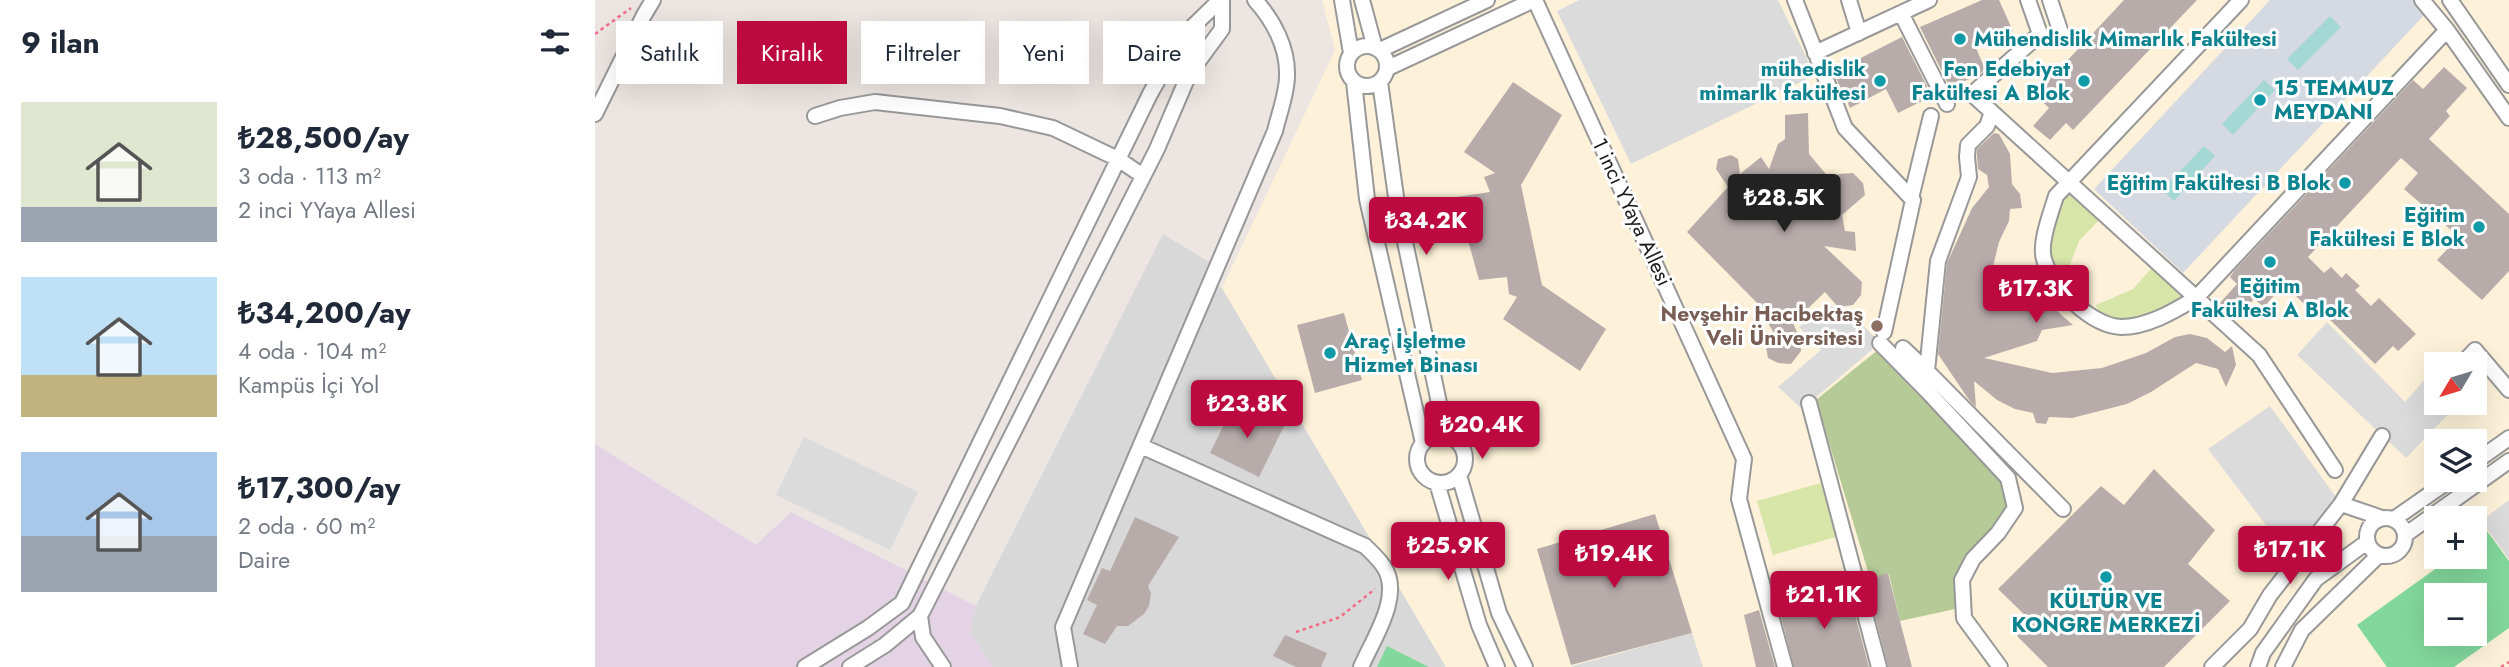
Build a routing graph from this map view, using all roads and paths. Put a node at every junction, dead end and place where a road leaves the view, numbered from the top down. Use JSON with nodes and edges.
{"nodes":[{"id":1,"x":653,"y":0,"type":"edge"},
{"id":2,"x":1221,"y":0,"type":"edge"},
{"id":3,"x":1255,"y":0,"type":"edge"},
{"id":4,"x":1342,"y":0,"type":"edge"},
{"id":5,"x":1362,"y":0,"type":"edge"},
{"id":6,"x":1487,"y":0,"type":"edge"},
{"id":7,"x":1534,"y":0,"type":"edge"},
{"id":8,"x":1795,"y":0,"type":"edge"},
{"id":9,"x":1849,"y":0,"type":"edge"},
{"id":10,"x":1929,"y":0,"type":"edge"},
{"id":11,"x":2028,"y":0,"type":"edge"},
{"id":12,"x":2050,"y":0,"type":"edge"},
{"id":13,"x":2241,"y":0,"type":"edge"},
{"id":14,"x":2422,"y":0,"type":"edge"},
{"id":15,"x":2450,"y":0,"type":"edge"},
{"id":16,"x":633,"y":7,"type":"dead end"},
{"id":17,"x":1901,"y":13,"type":"junction"},
{"id":18,"x":2447,"y":30,"type":"junction"},
{"id":19,"x":1859,"y":33,"type":"junction"},
{"id":20,"x":2061,"y":33,"type":"dead end"},
{"id":21,"x":595,"y":34,"type":"edge"},
{"id":22,"x":1378,"y":49,"type":"junction"},
{"id":23,"x":1815,"y":53,"type":"junction"},
{"id":24,"x":1351,"y":54,"type":"junction"},
{"id":25,"x":1388,"y":68,"type":"junction"},
{"id":26,"x":1354,"y":82,"type":"junction"},
{"id":27,"x":1380,"y":82,"type":"junction"},
{"id":28,"x":2509,"y":85,"type":"edge"},
{"id":29,"x":1972,"y":94,"type":"junction"},
{"id":30,"x":1939,"y":109,"type":"junction"},
{"id":31,"x":1992,"y":112,"type":"junction"},
{"id":32,"x":595,"y":114,"type":"edge"},
{"id":33,"x":815,"y":116,"type":"dead end"},
{"id":34,"x":2509,"y":118,"type":"edge"},
{"id":35,"x":1118,"y":159,"type":"junction"},
{"id":36,"x":1143,"y":176,"type":"junction"},
{"id":37,"x":2069,"y":182,"type":"junction"},
{"id":38,"x":1911,"y":198,"type":"junction"},
{"id":39,"x":2196,"y":299,"type":"junction"},
{"id":40,"x":1903,"y":348,"type":"dead end"},
{"id":41,"x":2487,"y":364,"type":"edge"},
{"id":42,"x":1927,"y":371,"type":"junction"},
{"id":43,"x":2509,"y":390,"type":"edge"},
{"id":44,"x":1809,"y":403,"type":"dead end"},
{"id":45,"x":1446,"y":436,"type":"junction"},
{"id":46,"x":2382,"y":436,"type":"dead end"},
{"id":47,"x":2509,"y":438,"type":"edge"},
{"id":48,"x":1423,"y":443,"type":"junction"},
{"id":49,"x":1141,"y":446,"type":"junction"},
{"id":50,"x":2487,"y":454,"type":"edge"},
{"id":51,"x":2507,"y":465,"type":"edge"},
{"id":52,"x":2335,"y":470,"type":"dead end"},
{"id":53,"x":1459,"y":475,"type":"junction"},
{"id":54,"x":1437,"y":483,"type":"junction"},
{"id":55,"x":2431,"y":492,"type":"edge"},
{"id":56,"x":2341,"y":504,"type":"junction"},
{"id":57,"x":2063,"y":509,"type":"dead end"},
{"id":58,"x":2388,"y":519,"type":"junction"},
{"id":59,"x":2405,"y":535,"type":"junction"},
{"id":60,"x":2367,"y":539,"type":"junction"},
{"id":61,"x":2379,"y":555,"type":"junction"},
{"id":62,"x":1388,"y":578,"type":"junction"},
{"id":63,"x":920,"y":616,"type":"junction"},
{"id":64,"x":1296,"y":632,"type":"dead end"},
{"id":65,"x":2509,"y":662,"type":"edge"},
{"id":66,"x":805,"y":667,"type":"edge"},
{"id":67,"x":850,"y":667,"type":"edge"},
{"id":68,"x":943,"y":667,"type":"edge"},
{"id":69,"x":1070,"y":667,"type":"edge"},
{"id":70,"x":1361,"y":667,"type":"edge"},
{"id":71,"x":1497,"y":667,"type":"edge"},
{"id":72,"x":1525,"y":667,"type":"edge"},
{"id":73,"x":1785,"y":667,"type":"edge"},
{"id":74,"x":1879,"y":667,"type":"edge"},
{"id":75,"x":2000,"y":667,"type":"edge"},
{"id":76,"x":2212,"y":667,"type":"edge"},
{"id":77,"x":2258,"y":667,"type":"edge"},
{"id":78,"x":2283,"y":667,"type":"edge"},
{"id":79,"x":2501,"y":667,"type":"edge"}],
"edges":[{"from":1,"to":32,"type":"street"},
{"from":2,"to":35,"type":"street"},
{"from":2,"to":36,"type":"street"},
{"from":3,"to":49,"type":"street"},
{"from":4,"to":24,"type":"street"},
{"from":5,"to":22,"type":"street"},
{"from":6,"to":22,"type":"street"},
{"from":7,"to":25,"type":"street"},
{"from":7,"to":73,"type":"street","name":"1 inci YYaya Allesi"},
{"from":8,"to":23,"type":"street"},
{"from":9,"to":19,"type":"street"},
{"from":10,"to":17,"type":"street"},
{"from":11,"to":29,"type":"street"},
{"from":12,"to":20,"type":"street"},
{"from":13,"to":37,"type":"street"},
{"from":14,"to":18,"type":"street"},
{"from":15,"to":28,"type":"street"},
{"from":16,"to":21,"type":"path"},
{"from":17,"to":19,"type":"street"},
{"from":17,"to":30,"type":"street"},
{"from":18,"to":34,"type":"street"},
{"from":18,"to":39,"type":"street"},
{"from":19,"to":23,"type":"street"},
{"from":22,"to":24,"type":"street"},
{"from":22,"to":25,"type":"street"},
{"from":23,"to":38,"type":"street"},
{"from":24,"to":26,"type":"street"},
{"from":25,"to":27,"type":"street"},
{"from":26,"to":27,"type":"street"},
{"from":26,"to":48,"type":"street"},
{"from":27,"to":45,"type":"street"},
{"from":29,"to":30,"type":"street"},
{"from":29,"to":31,"type":"street"},
{"from":30,"to":38,"type":"street"},
{"from":31,"to":37,"type":"street"},
{"from":31,"to":42,"type":"street"},
{"from":33,"to":35,"type":"street"},
{"from":35,"to":36,"type":"street"},
{"from":35,"to":66,"type":"street"},
{"from":36,"to":63,"type":"street"},
{"from":37,"to":39,"type":"street"},
{"from":37,"to":39,"type":"street"},
{"from":38,"to":75,"type":"street"},
{"from":39,"to":52,"type":"street"},
{"from":40,"to":42,"type":"street"},
{"from":41,"to":43,"type":"street"},
{"from":42,"to":57,"type":"street"},
{"from":44,"to":74,"type":"street"},
{"from":45,"to":48,"type":"street"},
{"from":45,"to":53,"type":"street"},
{"from":46,"to":56,"type":"street"},
{"from":47,"to":50,"type":"street"},
{"from":48,"to":54,"type":"street"},
{"from":49,"to":62,"type":"street"},
{"from":49,"to":69,"type":"street"},
{"from":51,"to":59,"type":"street"},
{"from":53,"to":54,"type":"street"},
{"from":53,"to":72,"type":"street"},
{"from":54,"to":71,"type":"street"},
{"from":55,"to":58,"type":"street"},
{"from":56,"to":58,"type":"street"},
{"from":56,"to":60,"type":"street"},
{"from":56,"to":76,"type":"street"},
{"from":58,"to":59,"type":"street"},
{"from":58,"to":60,"type":"street"},
{"from":59,"to":61,"type":"street"},
{"from":60,"to":61,"type":"street"},
{"from":60,"to":77,"type":"street"},
{"from":61,"to":78,"type":"street"},
{"from":62,"to":64,"type":"path"},
{"from":62,"to":70,"type":"street"},
{"from":63,"to":67,"type":"street"},
{"from":63,"to":68,"type":"street"},
{"from":65,"to":79,"type":"path"}]}
